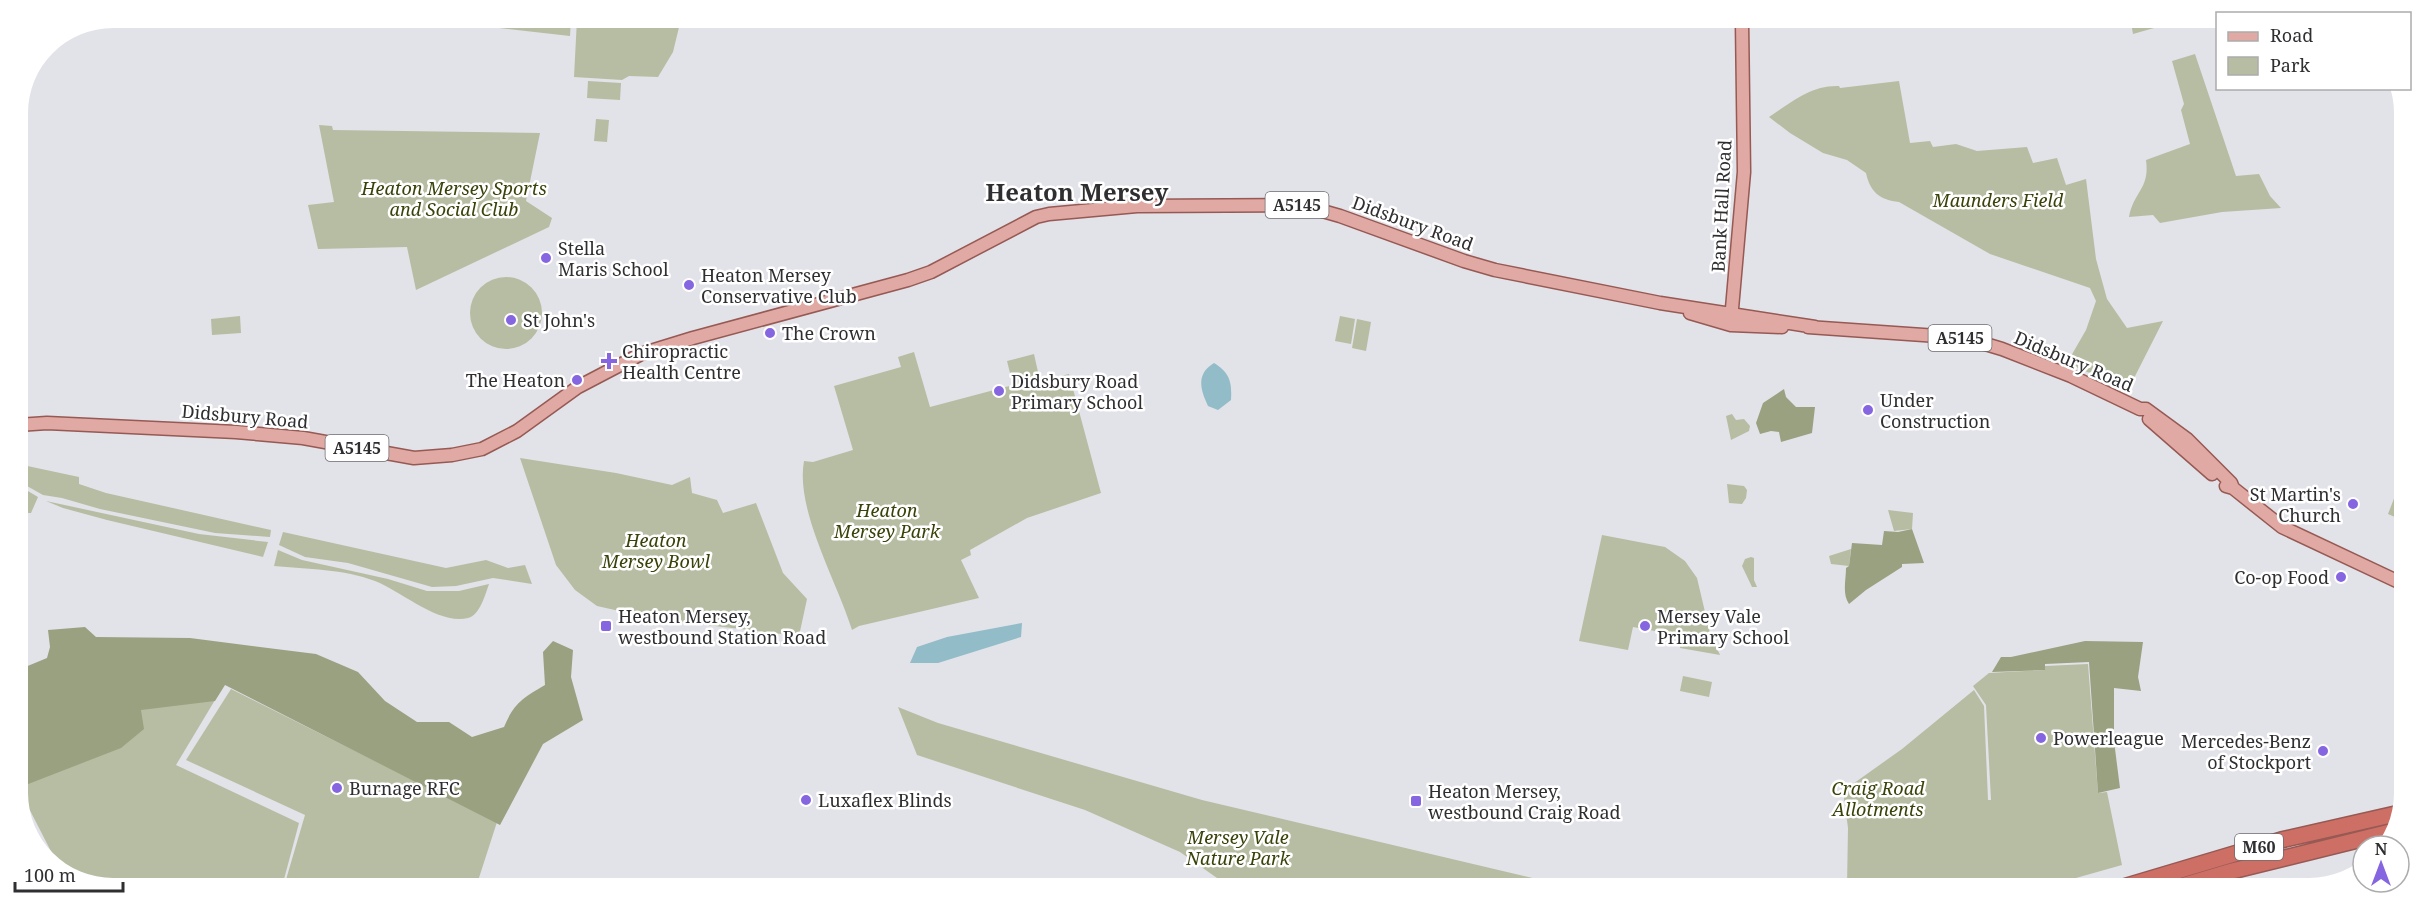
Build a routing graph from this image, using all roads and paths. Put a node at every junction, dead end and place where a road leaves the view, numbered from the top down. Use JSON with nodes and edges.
{"nodes":[{"id":1,"x":1742,"y":28,"type":"edge"},
{"id":2,"x":1735,"y":287,"type":"junction"},
{"id":3,"x":1749,"y":315,"type":"junction"},
{"id":4,"x":1731,"y":319,"type":"junction"},
{"id":5,"x":1815,"y":327,"type":"junction"},
{"id":6,"x":28,"y":424,"type":"edge"},
{"id":7,"x":2394,"y":579,"type":"edge"},
{"id":8,"x":2391,"y":815,"type":"edge"},
{"id":9,"x":2384,"y":834,"type":"edge"},
{"id":10,"x":2154,"y":878,"type":"edge"},
{"id":11,"x":2209,"y":878,"type":"edge"}],
"edges":[{"from":1,"to":2,"type":"main road","name":"Bank Hall Road"},
{"from":2,"to":3,"type":"main road","name":"Bank Hall Road"},
{"from":2,"to":4,"type":"main road","name":"Bank Hall Road"},
{"from":3,"to":4,"type":"main road","name":"Didsbury Road","number":"A5145"},
{"from":3,"to":5,"type":"main road","name":"Didsbury Road","number":"A5145"},
{"from":4,"to":5,"type":"main road","name":"Didsbury Road","number":"A5145"},
{"from":4,"to":6,"type":"main road","name":"Didsbury Road","number":"A5145"},
{"from":5,"to":7,"type":"main road","name":"Didsbury Road","number":"A5145"},
{"from":8,"to":10,"type":"highway","number":"M60"},
{"from":9,"to":11,"type":"highway","number":"M60"}]}
